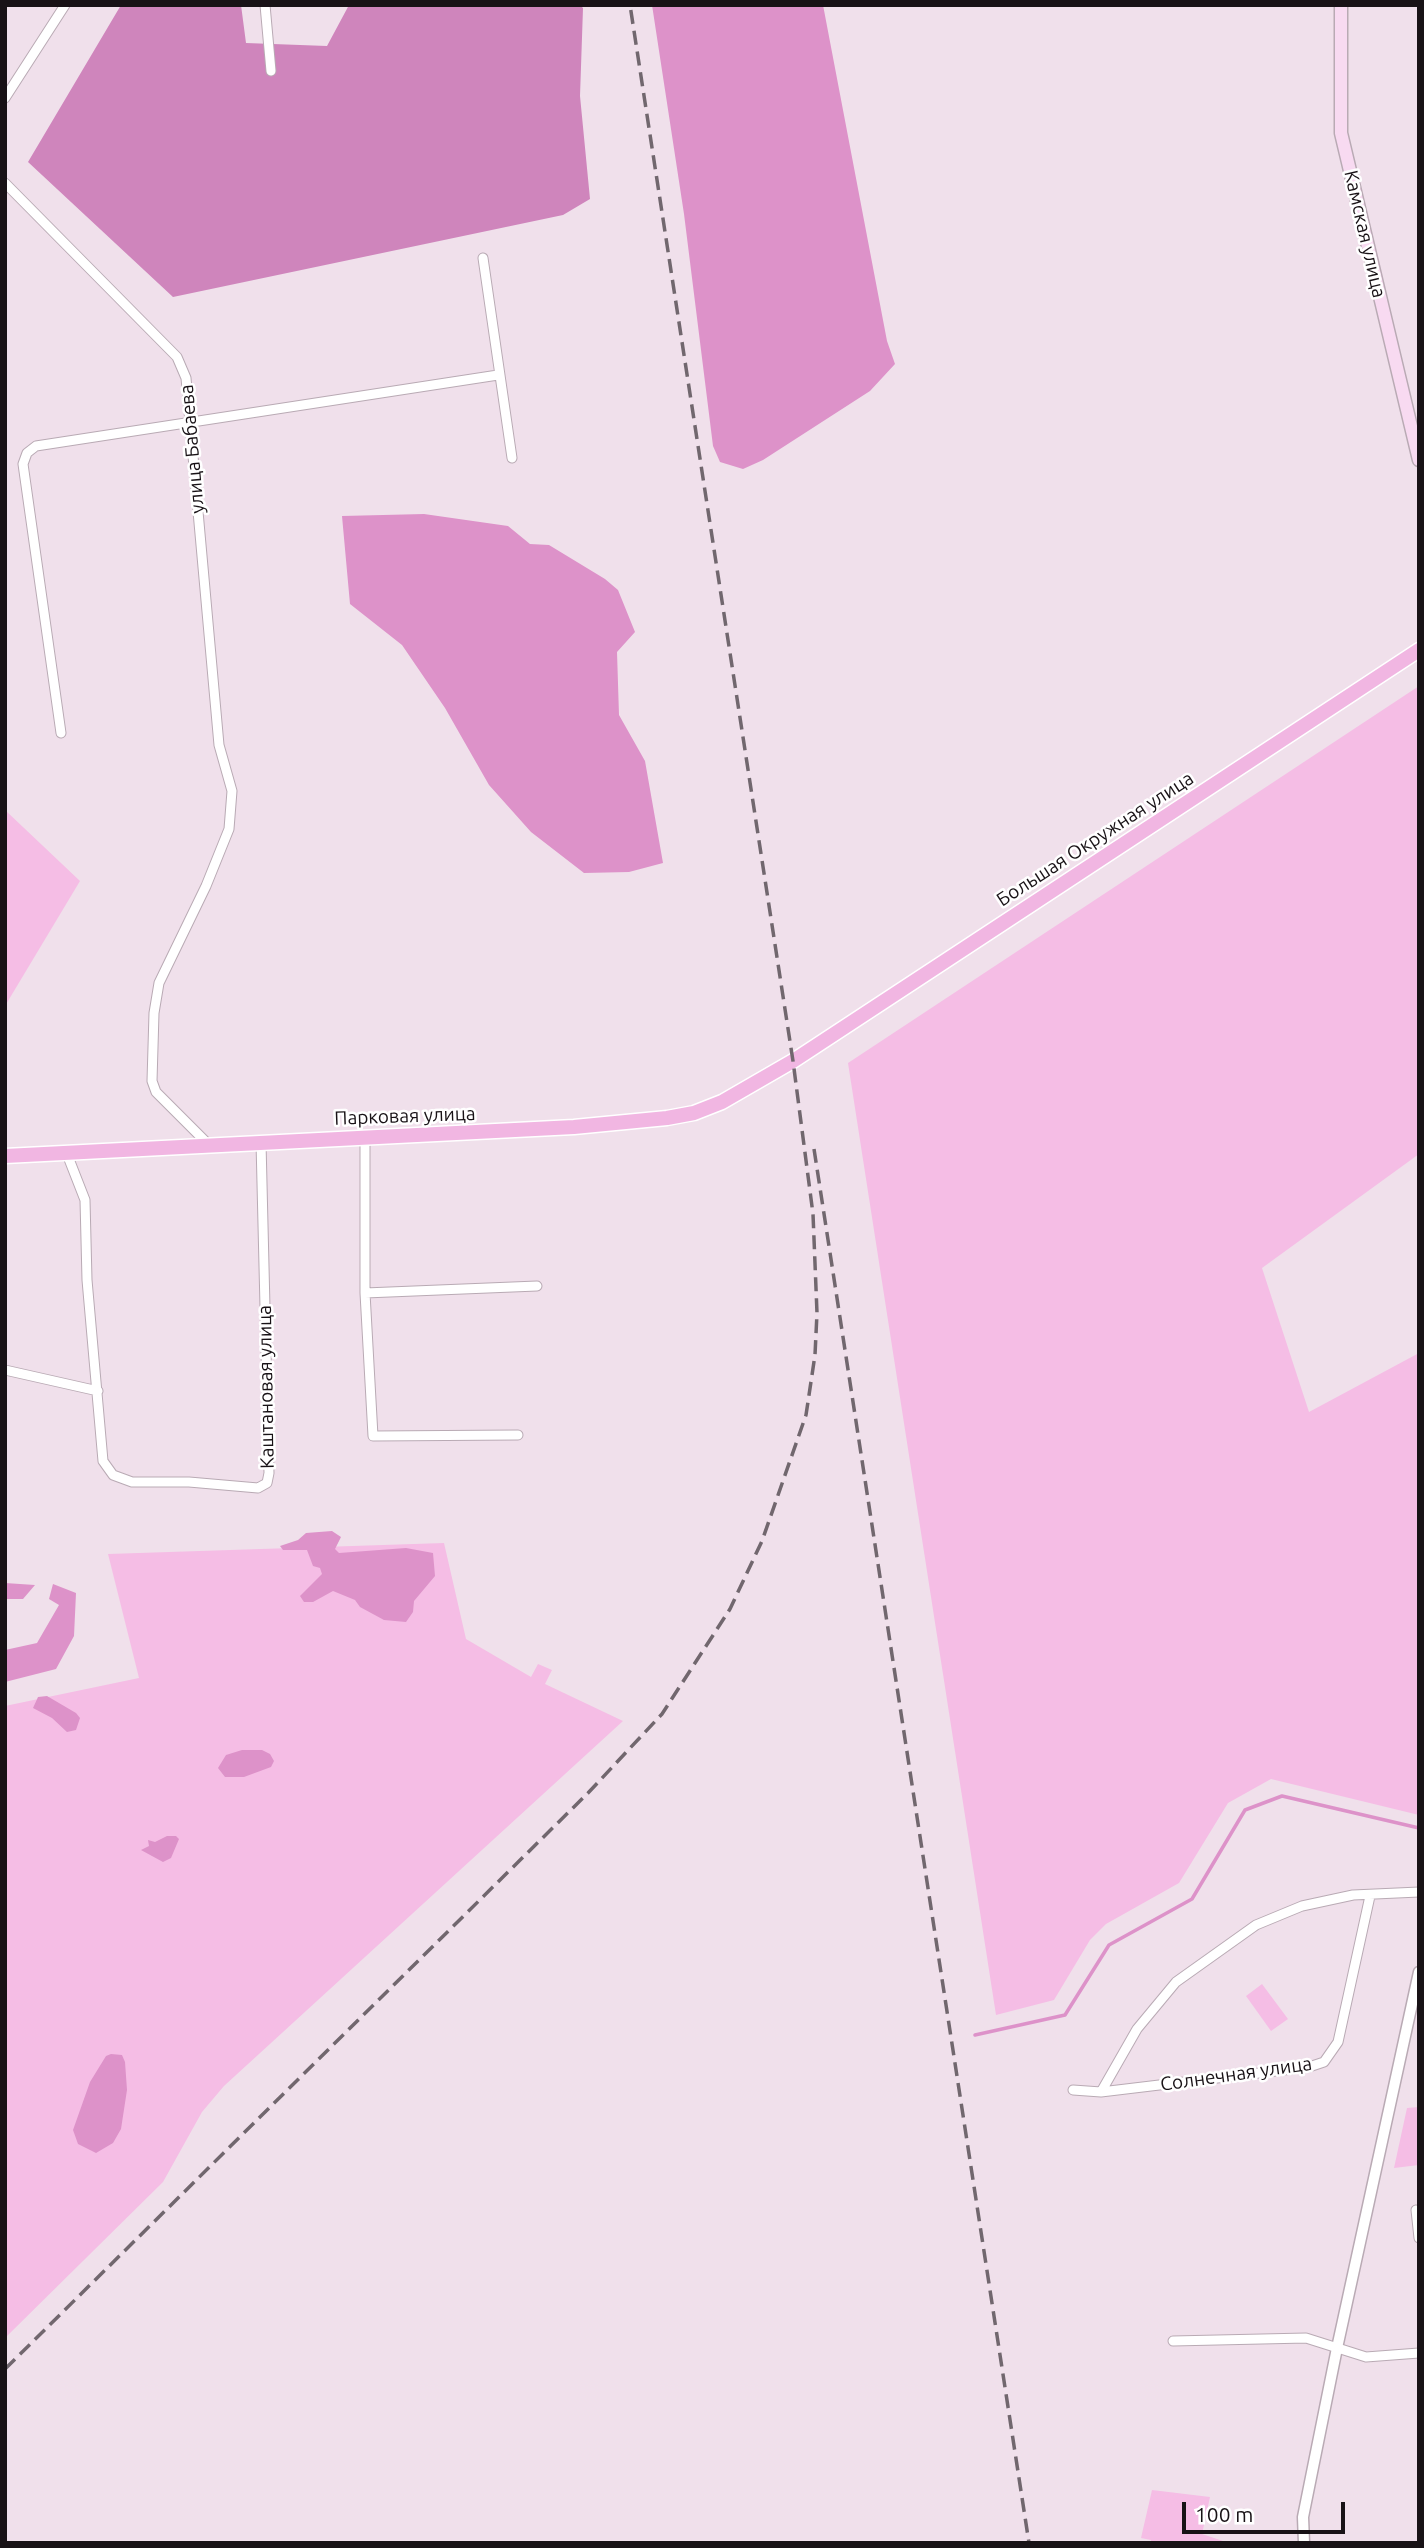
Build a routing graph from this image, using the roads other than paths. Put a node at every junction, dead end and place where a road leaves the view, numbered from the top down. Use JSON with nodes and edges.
{"nodes":[{"id":1,"x":65,"y":5,"type":"edge"},
{"id":2,"x":265,"y":5,"type":"edge"},
{"id":3,"x":1341,"y":5,"type":"edge"},
{"id":4,"x":271,"y":71,"type":"dead end"},
{"id":5,"x":5,"y":98,"type":"edge"},
{"id":6,"x":5,"y":183,"type":"edge"},
{"id":7,"x":483,"y":258,"type":"dead end"},
{"id":8,"x":498,"y":375,"type":"junction"},
{"id":9,"x":190,"y":423,"type":"junction"},
{"id":10,"x":512,"y":458,"type":"dead end"},
{"id":11,"x":1419,"y":460,"type":"edge"},
{"id":12,"x":1419,"y":650,"type":"edge"},
{"id":13,"x":61,"y":733,"type":"dead end"},
{"id":14,"x":793,"y":1061,"type":"joint"},
{"id":15,"x":365,"y":1137,"type":"junction"},
{"id":16,"x":261,"y":1142,"type":"junction"},
{"id":17,"x":208,"y":1144,"type":"junction"},
{"id":18,"x":67,"y":1154,"type":"junction"},
{"id":19,"x":5,"y":1156,"type":"edge"},
{"id":20,"x":537,"y":1286,"type":"dead end"},
{"id":21,"x":365,"y":1293,"type":"junction"},
{"id":22,"x":5,"y":1370,"type":"edge"},
{"id":23,"x":98,"y":1391,"type":"junction"},
{"id":24,"x":518,"y":1435,"type":"dead end"},
{"id":25,"x":1419,"y":1892,"type":"edge"},
{"id":26,"x":1370,"y":1896,"type":"junction"},
{"id":27,"x":1419,"y":1972,"type":"edge"},
{"id":28,"x":1073,"y":2090,"type":"dead end"},
{"id":29,"x":1101,"y":2092,"type":"junction"},
{"id":30,"x":1416,"y":2210,"type":"dead end"},
{"id":31,"x":1419,"y":2238,"type":"edge"},
{"id":32,"x":1173,"y":2341,"type":"dead end"},
{"id":33,"x":1337,"y":2347,"type":"junction"},
{"id":34,"x":1419,"y":2353,"type":"edge"},
{"id":35,"x":1304,"y":2543,"type":"edge"}],
"edges":[{"from":1,"to":5,"type":"street"},
{"from":2,"to":4,"type":"street"},
{"from":3,"to":11,"type":"main road","name":"Камская улица"},
{"from":6,"to":9,"type":"street","name":"улица Бабаева"},
{"from":7,"to":8,"type":"street"},
{"from":8,"to":9,"type":"street"},
{"from":8,"to":10,"type":"street"},
{"from":9,"to":13,"type":"street"},
{"from":9,"to":17,"type":"street","name":"улица Бабаева"},
{"from":12,"to":14,"type":"main road","name":"Большая Окружная улица"},
{"from":14,"to":15,"type":"main road","name":"Парковая улица"},
{"from":15,"to":16,"type":"main road","name":"Парковая улица"},
{"from":15,"to":21,"type":"street"},
{"from":16,"to":17,"type":"main road","name":"Парковая улица"},
{"from":16,"to":23,"type":"street","name":"Каштановая улица"},
{"from":17,"to":18,"type":"main road","name":"Парковая улица"},
{"from":18,"to":19,"type":"main road","name":"Парковая улица"},
{"from":18,"to":23,"type":"street","name":"Каштановая улица"},
{"from":20,"to":21,"type":"street"},
{"from":21,"to":24,"type":"street"},
{"from":22,"to":23,"type":"street"},
{"from":25,"to":26,"type":"street"},
{"from":26,"to":29,"type":"street"},
{"from":26,"to":29,"type":"street","name":"Солнечная улица"},
{"from":27,"to":33,"type":"street"},
{"from":28,"to":29,"type":"street","name":"Солнечная улица"},
{"from":30,"to":31,"type":"street"},
{"from":32,"to":33,"type":"street"},
{"from":33,"to":34,"type":"street"},
{"from":33,"to":35,"type":"street"}]}
